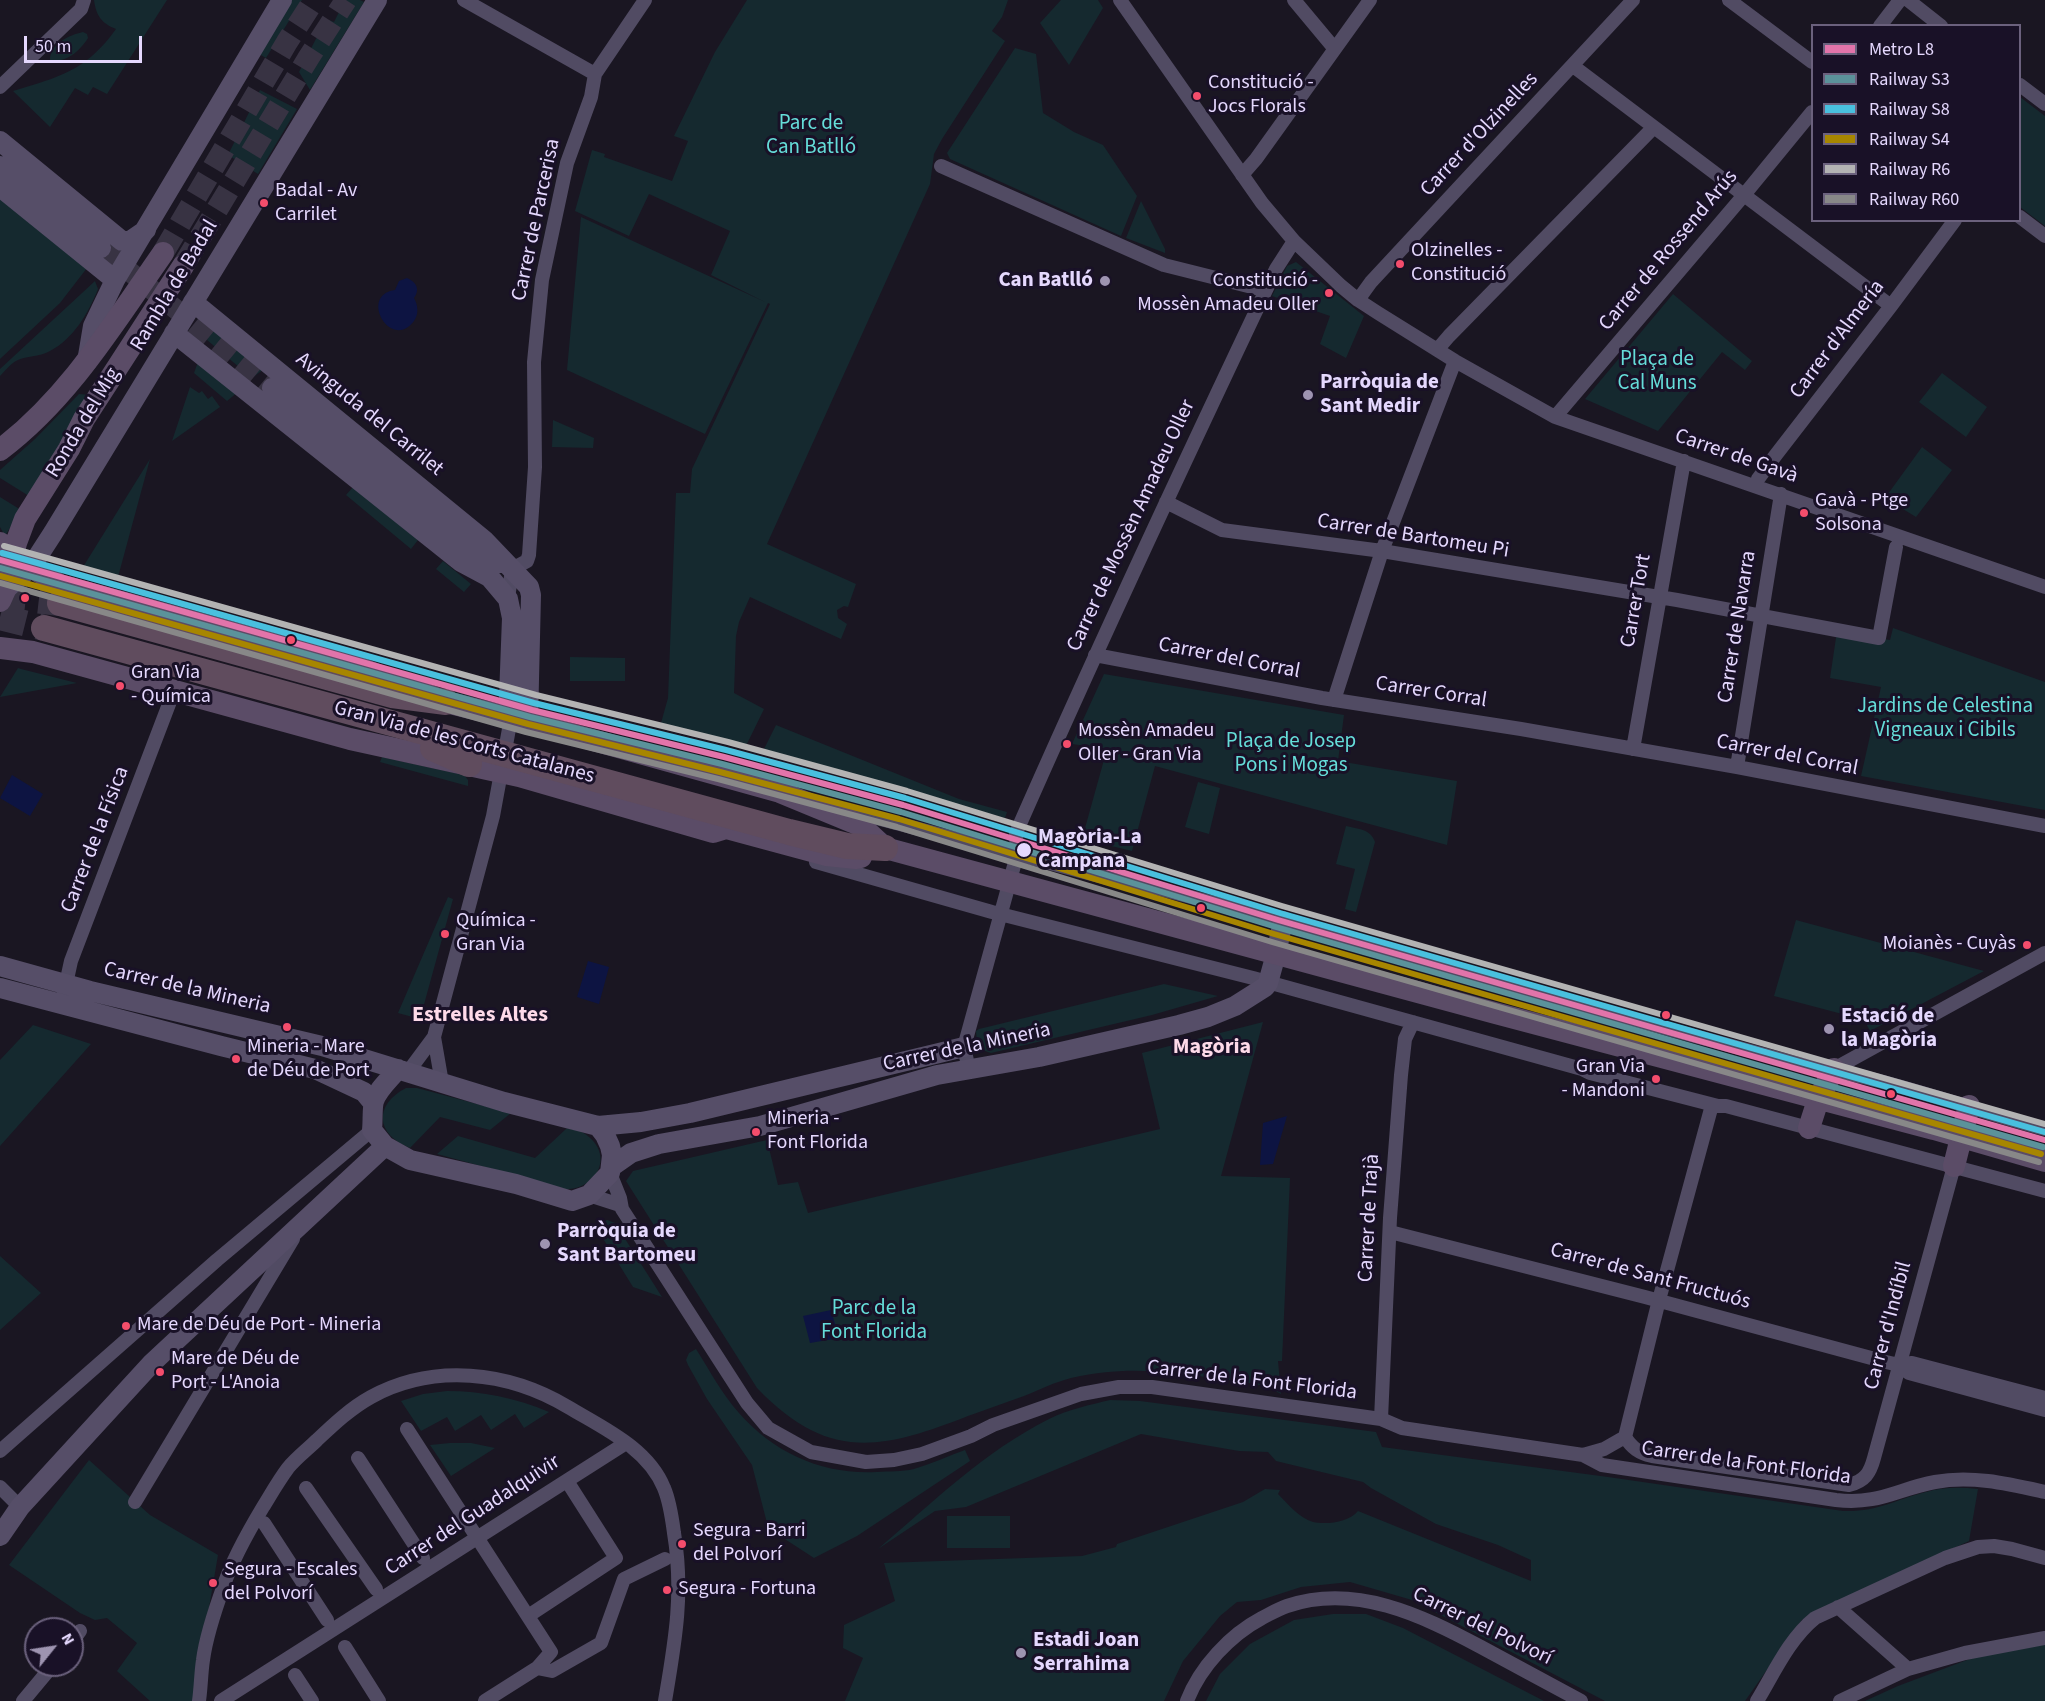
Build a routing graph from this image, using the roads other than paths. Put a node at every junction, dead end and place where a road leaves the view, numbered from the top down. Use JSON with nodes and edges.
{"nodes":[{"id":1,"x":84,"y":0,"type":"edge"},
{"id":2,"x":282,"y":0,"type":"edge"},
{"id":3,"x":376,"y":0,"type":"edge"},
{"id":4,"x":464,"y":0,"type":"edge"},
{"id":5,"x":645,"y":0,"type":"edge"},
{"id":6,"x":1120,"y":0,"type":"edge"},
{"id":7,"x":1294,"y":0,"type":"edge"},
{"id":8,"x":1370,"y":0,"type":"edge"},
{"id":9,"x":1633,"y":0,"type":"edge"},
{"id":10,"x":1729,"y":0,"type":"edge"},
{"id":11,"x":1900,"y":0,"type":"edge"},
{"id":12,"x":1908,"y":0,"type":"edge"},
{"id":13,"x":1882,"y":24,"type":"edge"},
{"id":14,"x":1938,"y":24,"type":"edge"},
{"id":15,"x":1334,"y":48,"type":"junction"},
{"id":16,"x":1811,"y":61,"type":"edge"},
{"id":17,"x":1573,"y":66,"type":"junction"},
{"id":18,"x":596,"y":74,"type":"junction"},
{"id":19,"x":2021,"y":86,"type":"edge"},
{"id":20,"x":0,"y":87,"type":"edge"},
{"id":21,"x":2045,"y":103,"type":"edge"},
{"id":22,"x":1811,"y":113,"type":"edge"},
{"id":23,"x":1653,"y":128,"type":"junction"},
{"id":24,"x":0,"y":141,"type":"edge"},
{"id":25,"x":0,"y":166,"type":"edge"},
{"id":26,"x":941,"y":166,"type":"dead end"},
{"id":27,"x":1242,"y":174,"type":"junction"},
{"id":28,"x":0,"y":187,"type":"edge"},
{"id":29,"x":1744,"y":195,"type":"junction"},
{"id":30,"x":2021,"y":218,"type":"edge"},
{"id":31,"x":1953,"y":222,"type":"edge"},
{"id":32,"x":146,"y":230,"type":"junction"},
{"id":33,"x":2045,"y":236,"type":"edge"},
{"id":34,"x":1294,"y":241,"type":"junction"},
{"id":35,"x":101,"y":248,"type":"tunnel mouth"},
{"id":36,"x":163,"y":253,"type":"tunnel mouth"},
{"id":37,"x":183,"y":266,"type":"tunnel mouth"},
{"id":38,"x":115,"y":280,"type":"junction"},
{"id":39,"x":1256,"y":288,"type":"dead end"},
{"id":40,"x":1358,"y":300,"type":"junction"},
{"id":41,"x":193,"y":302,"type":"junction"},
{"id":42,"x":1891,"y":306,"type":"junction"},
{"id":43,"x":174,"y":333,"type":"junction"},
{"id":44,"x":1437,"y":350,"type":"junction"},
{"id":45,"x":1455,"y":361,"type":"junction"},
{"id":46,"x":87,"y":362,"type":"junction"},
{"id":47,"x":272,"y":388,"type":"tunnel mouth"},
{"id":48,"x":1555,"y":417,"type":"junction"},
{"id":49,"x":0,"y":450,"type":"edge"},
{"id":50,"x":1684,"y":461,"type":"junction"},
{"id":51,"x":1756,"y":486,"type":"junction"},
{"id":52,"x":1781,"y":494,"type":"junction"},
{"id":53,"x":1166,"y":502,"type":"junction"},
{"id":54,"x":467,"y":547,"type":"junction"},
{"id":55,"x":1896,"y":547,"type":"dead end"},
{"id":56,"x":1382,"y":551,"type":"junction"},
{"id":57,"x":11,"y":558,"type":"edge"},
{"id":58,"x":516,"y":574,"type":"junction"},
{"id":59,"x":489,"y":577,"type":"junction"},
{"id":60,"x":2045,"y":587,"type":"edge"},
{"id":61,"x":3,"y":596,"type":"edge"},
{"id":62,"x":1659,"y":598,"type":"junction"},
{"id":63,"x":508,"y":599,"type":"junction"},
{"id":64,"x":1760,"y":616,"type":"junction"},
{"id":65,"x":48,"y":621,"type":"junction"},
{"id":66,"x":0,"y":648,"type":"edge"},
{"id":67,"x":1095,"y":655,"type":"junction"},
{"id":68,"x":174,"y":691,"type":"junction"},
{"id":69,"x":1334,"y":700,"type":"junction"},
{"id":70,"x":446,"y":702,"type":"junction"},
{"id":71,"x":516,"y":723,"type":"junction"},
{"id":72,"x":1521,"y":729,"type":"joint"},
{"id":73,"x":1633,"y":749,"type":"junction"},
{"id":74,"x":469,"y":764,"type":"junction"},
{"id":75,"x":1737,"y":767,"type":"junction"},
{"id":76,"x":502,"y":768,"type":"junction"},
{"id":77,"x":780,"y":792,"type":"junction"},
{"id":78,"x":2045,"y":826,"type":"edge"},
{"id":79,"x":714,"y":832,"type":"junction"},
{"id":80,"x":885,"y":848,"type":"junction"},
{"id":81,"x":1017,"y":855,"type":"junction"},
{"id":82,"x":1010,"y":883,"type":"junction"},
{"id":83,"x":1002,"y":914,"type":"junction"},
{"id":84,"x":1283,"y":921,"type":"junction"},
{"id":85,"x":2045,"y":953,"type":"edge"},
{"id":86,"x":1276,"y":954,"type":"junction"},
{"id":87,"x":0,"y":966,"type":"edge"},
{"id":88,"x":1268,"y":983,"type":"junction"},
{"id":89,"x":65,"y":984,"type":"junction"},
{"id":90,"x":0,"y":988,"type":"edge"},
{"id":91,"x":61,"y":1005,"type":"junction"},
{"id":92,"x":1413,"y":1022,"type":"junction"},
{"id":93,"x":435,"y":1036,"type":"junction"},
{"id":94,"x":964,"y":1047,"type":"junction"},
{"id":95,"x":403,"y":1070,"type":"junction"},
{"id":96,"x":969,"y":1070,"type":"junction"},
{"id":97,"x":1834,"y":1070,"type":"junction"},
{"id":98,"x":442,"y":1083,"type":"junction"},
{"id":99,"x":1818,"y":1100,"type":"junction"},
{"id":100,"x":373,"y":1103,"type":"junction"},
{"id":101,"x":1712,"y":1105,"type":"junction"},
{"id":102,"x":1969,"y":1106,"type":"junction"},
{"id":103,"x":598,"y":1126,"type":"junction"},
{"id":104,"x":1809,"y":1128,"type":"junction"},
{"id":105,"x":2045,"y":1129,"type":"edge"},
{"id":106,"x":372,"y":1130,"type":"junction"},
{"id":107,"x":1962,"y":1138,"type":"junction"},
{"id":108,"x":385,"y":1146,"type":"junction"},
{"id":109,"x":2045,"y":1161,"type":"edge"},
{"id":110,"x":1954,"y":1166,"type":"junction"},
{"id":111,"x":610,"y":1170,"type":"junction"},
{"id":112,"x":2045,"y":1191,"type":"edge"},
{"id":113,"x":589,"y":1195,"type":"junction"},
{"id":114,"x":620,"y":1205,"type":"junction"},
{"id":115,"x":301,"y":1225,"type":"junction"},
{"id":116,"x":1390,"y":1232,"type":"junction"},
{"id":117,"x":1659,"y":1300,"type":"junction"},
{"id":118,"x":1899,"y":1365,"type":"junction"},
{"id":119,"x":2045,"y":1398,"type":"edge"},
{"id":120,"x":2045,"y":1410,"type":"edge"},
{"id":121,"x":1381,"y":1419,"type":"junction"},
{"id":122,"x":407,"y":1429,"type":"dead end"},
{"id":123,"x":1625,"y":1437,"type":"junction"},
{"id":124,"x":626,"y":1443,"type":"junction"},
{"id":125,"x":0,"y":1451,"type":"edge"},
{"id":126,"x":1583,"y":1455,"type":"junction"},
{"id":127,"x":358,"y":1458,"type":"dead end"},
{"id":128,"x":567,"y":1481,"type":"junction"},
{"id":129,"x":1849,"y":1485,"type":"joint"},
{"id":130,"x":0,"y":1487,"type":"edge"},
{"id":131,"x":306,"y":1488,"type":"dead end"},
{"id":132,"x":2045,"y":1492,"type":"edge"},
{"id":133,"x":135,"y":1502,"type":"dead end"},
{"id":134,"x":20,"y":1507,"type":"junction"},
{"id":135,"x":264,"y":1523,"type":"dead end"},
{"id":136,"x":0,"y":1536,"type":"edge"},
{"id":137,"x":477,"y":1538,"type":"junction"},
{"id":138,"x":423,"y":1558,"type":"dead end"},
{"id":139,"x":2045,"y":1558,"type":"edge"},
{"id":140,"x":665,"y":1559,"type":"dead end"},
{"id":141,"x":376,"y":1589,"type":"dead end"},
{"id":142,"x":1838,"y":1607,"type":"junction"},
{"id":143,"x":528,"y":1616,"type":"junction"},
{"id":144,"x":327,"y":1620,"type":"dead end"},
{"id":145,"x":2045,"y":1638,"type":"edge"},
{"id":146,"x":345,"y":1647,"type":"dead end"},
{"id":147,"x":537,"y":1668,"type":"junction"},
{"id":148,"x":1908,"y":1669,"type":"junction"},
{"id":149,"x":296,"y":1675,"type":"dead end"},
{"id":150,"x":43,"y":1677,"type":"edge"},
{"id":151,"x":243,"y":1695,"type":"edge"},
{"id":152,"x":23,"y":1701,"type":"edge"},
{"id":153,"x":199,"y":1701,"type":"edge"},
{"id":154,"x":221,"y":1701,"type":"edge"},
{"id":155,"x":312,"y":1701,"type":"edge"},
{"id":156,"x":379,"y":1701,"type":"edge"},
{"id":157,"x":485,"y":1701,"type":"edge"},
{"id":158,"x":665,"y":1701,"type":"edge"},
{"id":159,"x":1187,"y":1701,"type":"edge"},
{"id":160,"x":1581,"y":1701,"type":"edge"},
{"id":161,"x":1757,"y":1701,"type":"edge"},
{"id":162,"x":1840,"y":1701,"type":"edge"}],
"edges":[{"from":1,"to":20,"type":"street"},
{"from":2,"to":32,"type":"street"},
{"from":3,"to":41,"type":"street","name":"Rambla de Badal"},
{"from":4,"to":18,"type":"street"},
{"from":5,"to":18,"type":"street","name":"Carrer de Parcerisa"},
{"from":6,"to":27,"type":"street","name":"Carrer de Gavà"},
{"from":7,"to":15,"type":"street"},
{"from":8,"to":15,"type":"street"},
{"from":9,"to":17,"type":"street","name":"Carrer d'Olzinelles"},
{"from":10,"to":16,"type":"street"},
{"from":11,"to":13,"type":"street"},
{"from":12,"to":14,"type":"street"},
{"from":15,"to":27,"type":"street"},
{"from":17,"to":23,"type":"street"},
{"from":17,"to":40,"type":"street","name":"Carrer d'Olzinelles"},
{"from":18,"to":58,"type":"street","name":"Carrer de Parcerisa"},
{"from":19,"to":21,"type":"street"},
{"from":22,"to":29,"type":"street","name":"Carrer de Rossend Arús"},
{"from":23,"to":29,"type":"street"},
{"from":23,"to":44,"type":"street"},
{"from":24,"to":32,"type":"street"},
{"from":25,"to":35,"type":"street"},
{"from":26,"to":39,"type":"street"},
{"from":27,"to":34,"type":"street","name":"Carrer de Gavà"},
{"from":28,"to":38,"type":"street"},
{"from":29,"to":42,"type":"street"},
{"from":29,"to":48,"type":"street","name":"Carrer de Rossend Arús"},
{"from":30,"to":33,"type":"street"},
{"from":31,"to":42,"type":"street","name":"Carrer d'Almería"},
{"from":32,"to":38,"type":"street"},
{"from":34,"to":40,"type":"street","name":"Carrer de Gavà"},
{"from":34,"to":53,"type":"street","name":"Carrer de Mossèn Amadeu Oller"},
{"from":36,"to":46,"type":"main road","name":"Ronda del Mig"},
{"from":37,"to":57,"type":"main road","name":"Ronda del Mig"},
{"from":38,"to":46,"type":"street"},
{"from":40,"to":44,"type":"street","name":"Carrer de Gavà"},
{"from":41,"to":43,"type":"street","name":"Rambla de Badal"},
{"from":41,"to":58,"type":"street","name":"Avinguda del Carrilet"},
{"from":42,"to":51,"type":"street","name":"Carrer d'Almería"},
{"from":43,"to":57,"type":"street","name":"Rambla de Badal"},
{"from":43,"to":59,"type":"street","name":"Avinguda del Carrilet"},
{"from":44,"to":45,"type":"street","name":"Carrer de Gavà"},
{"from":45,"to":48,"type":"street","name":"Carrer de Gavà"},
{"from":45,"to":56,"type":"street"},
{"from":46,"to":49,"type":"main road","name":"Ronda del Mig"},
{"from":47,"to":54,"type":"street","name":"Avinguda del Carrilet"},
{"from":48,"to":50,"type":"street","name":"Carrer de Gavà"},
{"from":50,"to":51,"type":"street","name":"Carrer de Gavà"},
{"from":50,"to":62,"type":"street","name":"Carrer Tort"},
{"from":51,"to":52,"type":"street","name":"Carrer de Gavà"},
{"from":52,"to":60,"type":"street","name":"Carrer de Gavà"},
{"from":52,"to":64,"type":"street","name":"Carrer de Navarra"},
{"from":53,"to":56,"type":"street","name":"Carrer de Bartomeu Pi"},
{"from":53,"to":67,"type":"street","name":"Carrer de Mossèn Amadeu Oller"},
{"from":54,"to":58,"type":"street","name":"Avinguda del Carrilet"},
{"from":54,"to":59,"type":"street","name":"Avinguda del Carrilet"},
{"from":55,"to":64,"type":"street","name":"Carrer de Bartomeu Pi"},
{"from":56,"to":62,"type":"street","name":"Carrer de Bartomeu Pi"},
{"from":56,"to":69,"type":"street"},
{"from":57,"to":61,"type":"main road","name":"Ronda del Mig"},
{"from":57,"to":70,"type":"main road"},
{"from":58,"to":63,"type":"street"},
{"from":58,"to":71,"type":"street"},
{"from":59,"to":63,"type":"street","name":"Avinguda del Carrilet"},
{"from":62,"to":64,"type":"street","name":"Carrer de Bartomeu Pi"},
{"from":62,"to":73,"type":"street","name":"Carrer Tort"},
{"from":63,"to":71,"type":"street"},
{"from":64,"to":75,"type":"street","name":"Carrer de Navarra"},
{"from":65,"to":70,"type":"highway"},
{"from":65,"to":74,"type":"highway"},
{"from":65,"to":80,"type":"highway","name":"Gran Via de les Corts Catalanes"},
{"from":66,"to":68,"type":"main road"},
{"from":67,"to":69,"type":"street","name":"Carrer del Corral"},
{"from":67,"to":81,"type":"street","name":"Carrer de Mossèn Amadeu Oller"},
{"from":68,"to":74,"type":"main road"},
{"from":68,"to":89,"type":"street","name":"Carrer de la Física"},
{"from":69,"to":72,"type":"street","name":"Carrer Corral"},
{"from":70,"to":71,"type":"main road"},
{"from":71,"to":76,"type":"street"},
{"from":71,"to":77,"type":"main road"},
{"from":72,"to":73,"type":"street","name":"Carrer del Corral"},
{"from":73,"to":75,"type":"street","name":"Carrer del Corral"},
{"from":74,"to":76,"type":"main road"},
{"from":75,"to":78,"type":"street","name":"Carrer del Corral"},
{"from":76,"to":79,"type":"main road"},
{"from":76,"to":93,"type":"street"},
{"from":77,"to":80,"type":"main road"},
{"from":77,"to":81,"type":"street"},
{"from":79,"to":80,"type":"main road"},
{"from":79,"to":83,"type":"street"},
{"from":80,"to":82,"type":"main road","name":"Gran Via de les Corts Catalanes"},
{"from":81,"to":82,"type":"street"},
{"from":81,"to":84,"type":"street"},
{"from":82,"to":83,"type":"street"},
{"from":82,"to":86,"type":"main road","name":"Gran Via de les Corts Catalanes"},
{"from":83,"to":88,"type":"street"},
{"from":83,"to":94,"type":"street"},
{"from":84,"to":86,"type":"street"},
{"from":84,"to":97,"type":"street"},
{"from":85,"to":97,"type":"street"},
{"from":86,"to":88,"type":"street"},
{"from":86,"to":99,"type":"main road","name":"Gran Via de les Corts Catalanes"},
{"from":87,"to":89,"type":"street","name":"Carrer de la Mineria"},
{"from":88,"to":92,"type":"street"},
{"from":88,"to":96,"type":"street","name":"Carrer de la Mineria"},
{"from":89,"to":91,"type":"street","name":"Carrer de la Física"},
{"from":89,"to":95,"type":"street","name":"Carrer de la Mineria"},
{"from":90,"to":91,"type":"street"},
{"from":91,"to":100,"type":"street"},
{"from":92,"to":101,"type":"street"},
{"from":92,"to":116,"type":"street","name":"Carrer de Trajà"},
{"from":93,"to":95,"type":"street"},
{"from":93,"to":98,"type":"street"},
{"from":94,"to":96,"type":"street"},
{"from":94,"to":103,"type":"street","name":"Carrer de la Mineria"},
{"from":95,"to":98,"type":"street","name":"Carrer de la Mineria"},
{"from":95,"to":100,"type":"street"},
{"from":96,"to":111,"type":"street","name":"Carrer de la Mineria"},
{"from":97,"to":99,"type":"main road"},
{"from":97,"to":102,"type":"street"},
{"from":98,"to":103,"type":"street","name":"Carrer de la Mineria"},
{"from":99,"to":104,"type":"main road"},
{"from":99,"to":107,"type":"main road","name":"Gran Via de les Corts Catalanes"},
{"from":100,"to":106,"type":"street"},
{"from":101,"to":104,"type":"street"},
{"from":101,"to":117,"type":"street"},
{"from":102,"to":105,"type":"street"},
{"from":102,"to":107,"type":"main road"},
{"from":103,"to":111,"type":"street"},
{"from":104,"to":110,"type":"street"},
{"from":106,"to":108,"type":"street"},
{"from":106,"to":125,"type":"street"},
{"from":107,"to":109,"type":"main road","name":"Gran Via de les Corts Catalanes"},
{"from":107,"to":110,"type":"main road"},
{"from":108,"to":113,"type":"street"},
{"from":108,"to":115,"type":"street"},
{"from":110,"to":112,"type":"street"},
{"from":110,"to":118,"type":"street","name":"Carrer d'Indíbil"},
{"from":111,"to":113,"type":"street","name":"Carrer de la Mineria"},
{"from":111,"to":114,"type":"street","name":"Carrer de la Font Florida"},
{"from":113,"to":114,"type":"street"},
{"from":114,"to":121,"type":"street","name":"Carrer de la Font Florida"},
{"from":115,"to":133,"type":"street"},
{"from":115,"to":134,"type":"street"},
{"from":116,"to":117,"type":"street","name":"Carrer de Sant Fructuós"},
{"from":116,"to":121,"type":"street","name":"Carrer de Trajà"},
{"from":117,"to":118,"type":"street","name":"Carrer de Sant Fructuós"},
{"from":117,"to":123,"type":"street"},
{"from":118,"to":119,"type":"street","name":"Carrer de Sant Fructuós"},
{"from":118,"to":120,"type":"street","name":"Carrer de Sant Fructuós"},
{"from":118,"to":129,"type":"street","name":"Carrer d'Indíbil"},
{"from":121,"to":126,"type":"street","name":"Carrer de la Font Florida"},
{"from":122,"to":137,"type":"street"},
{"from":123,"to":126,"type":"street","name":"Carrer de la Font Florida"},
{"from":123,"to":129,"type":"street","name":"Carrer de la Font Florida"},
{"from":124,"to":128,"type":"street","name":"Carrer del Guadalquivir"},
{"from":124,"to":153,"type":"street"},
{"from":124,"to":158,"type":"street"},
{"from":126,"to":132,"type":"street","name":"Carrer de la Font Florida"},
{"from":127,"to":138,"type":"street"},
{"from":128,"to":137,"type":"street","name":"Carrer del Guadalquivir"},
{"from":128,"to":143,"type":"street"},
{"from":130,"to":134,"type":"street"},
{"from":131,"to":141,"type":"street"},
{"from":134,"to":136,"type":"street"},
{"from":135,"to":144,"type":"street"},
{"from":137,"to":143,"type":"street"},
{"from":137,"to":151,"type":"street","name":"Carrer del Guadalquivir"},
{"from":139,"to":142,"type":"street"},
{"from":140,"to":147,"type":"street"},
{"from":142,"to":148,"type":"street"},
{"from":142,"to":161,"type":"street"},
{"from":143,"to":147,"type":"street"},
{"from":145,"to":148,"type":"street"},
{"from":146,"to":156,"type":"street"},
{"from":147,"to":157,"type":"street"},
{"from":148,"to":162,"type":"street"},
{"from":149,"to":155,"type":"street"},
{"from":150,"to":152,"type":"street"},
{"from":151,"to":154,"type":"street","name":"Carrer del Guadalquivir"},
{"from":159,"to":160,"type":"street","name":"Carrer del Polvorí"}]}
